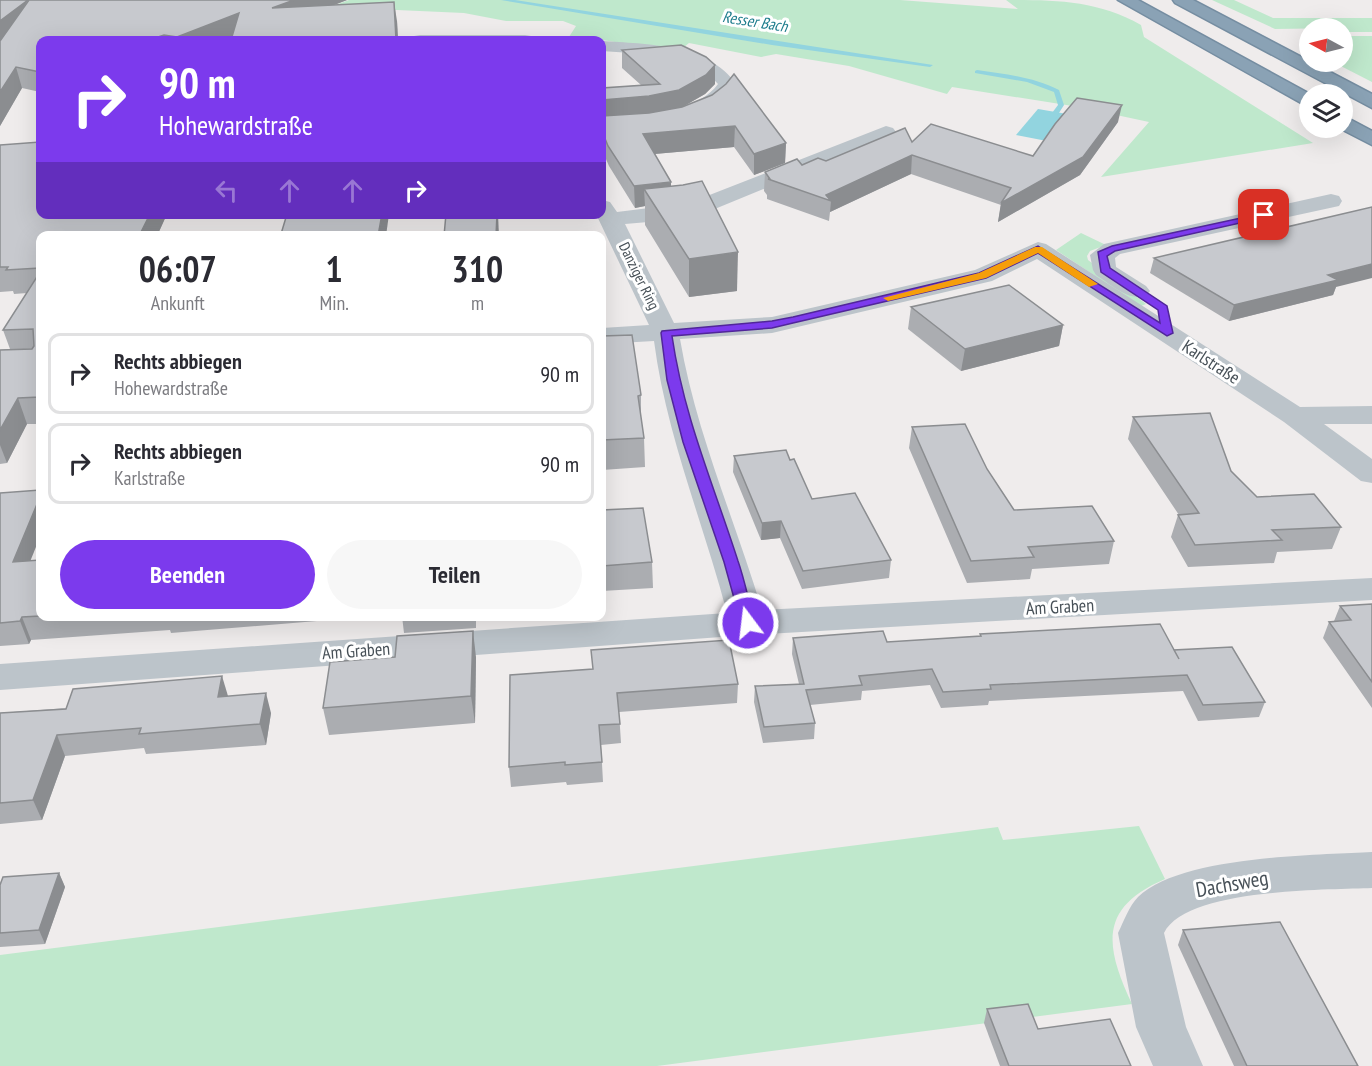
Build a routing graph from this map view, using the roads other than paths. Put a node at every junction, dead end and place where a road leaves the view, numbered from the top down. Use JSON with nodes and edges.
{"nodes":[{"id":1,"x":1126,"y":0,"type":"edge"},
{"id":2,"x":1181,"y":0,"type":"edge"},
{"id":3,"x":606,"y":46,"type":"edge"},
{"id":4,"x":1299,"y":96,"type":"edge"},
{"id":5,"x":1372,"y":102,"type":"edge"},
{"id":6,"x":679,"y":117,"type":"edge"},
{"id":7,"x":1353,"y":128,"type":"edge"},
{"id":8,"x":886,"y":132,"type":"dead end"},
{"id":9,"x":1372,"y":139,"type":"edge"},
{"id":10,"x":1330,"y":201,"type":"dead end"},
{"id":11,"x":606,"y":213,"type":"edge"},
{"id":12,"x":666,"y":333,"type":"junction"},
{"id":13,"x":1167,"y":333,"type":"junction"},
{"id":14,"x":606,"y":336,"type":"edge"},
{"id":15,"x":1372,"y":415,"type":"edge"},
{"id":16,"x":1294,"y":416,"type":"junction"},
{"id":17,"x":1372,"y":474,"type":"edge"},
{"id":18,"x":1372,"y":589,"type":"edge"},
{"id":19,"x":748,"y":623,"type":"junction"},
{"id":20,"x":0,"y":676,"type":"edge"},
{"id":21,"x":1372,"y":870,"type":"edge"},
{"id":22,"x":1178,"y":1066,"type":"edge"}],
"edges":[{"from":1,"to":4,"type":"highway"},
{"from":2,"to":5,"type":"highway"},
{"from":3,"to":6,"type":"street"},
{"from":7,"to":9,"type":"highway"},
{"from":8,"to":11,"type":"street","name":"Danziger Ring"},
{"from":10,"to":13,"type":"street"},
{"from":11,"to":12,"type":"street","name":"Danziger Ring"},
{"from":12,"to":13,"type":"street","name":"Karlstraße"},
{"from":12,"to":14,"type":"street"},
{"from":12,"to":19,"type":"street"},
{"from":13,"to":16,"type":"street","name":"Karlstraße"},
{"from":15,"to":16,"type":"street"},
{"from":16,"to":17,"type":"street","name":"Karlstraße"},
{"from":18,"to":19,"type":"street","name":"Am Graben"},
{"from":19,"to":20,"type":"street","name":"Am Graben"},
{"from":21,"to":22,"type":"street","name":"Dachsweg"}]}
